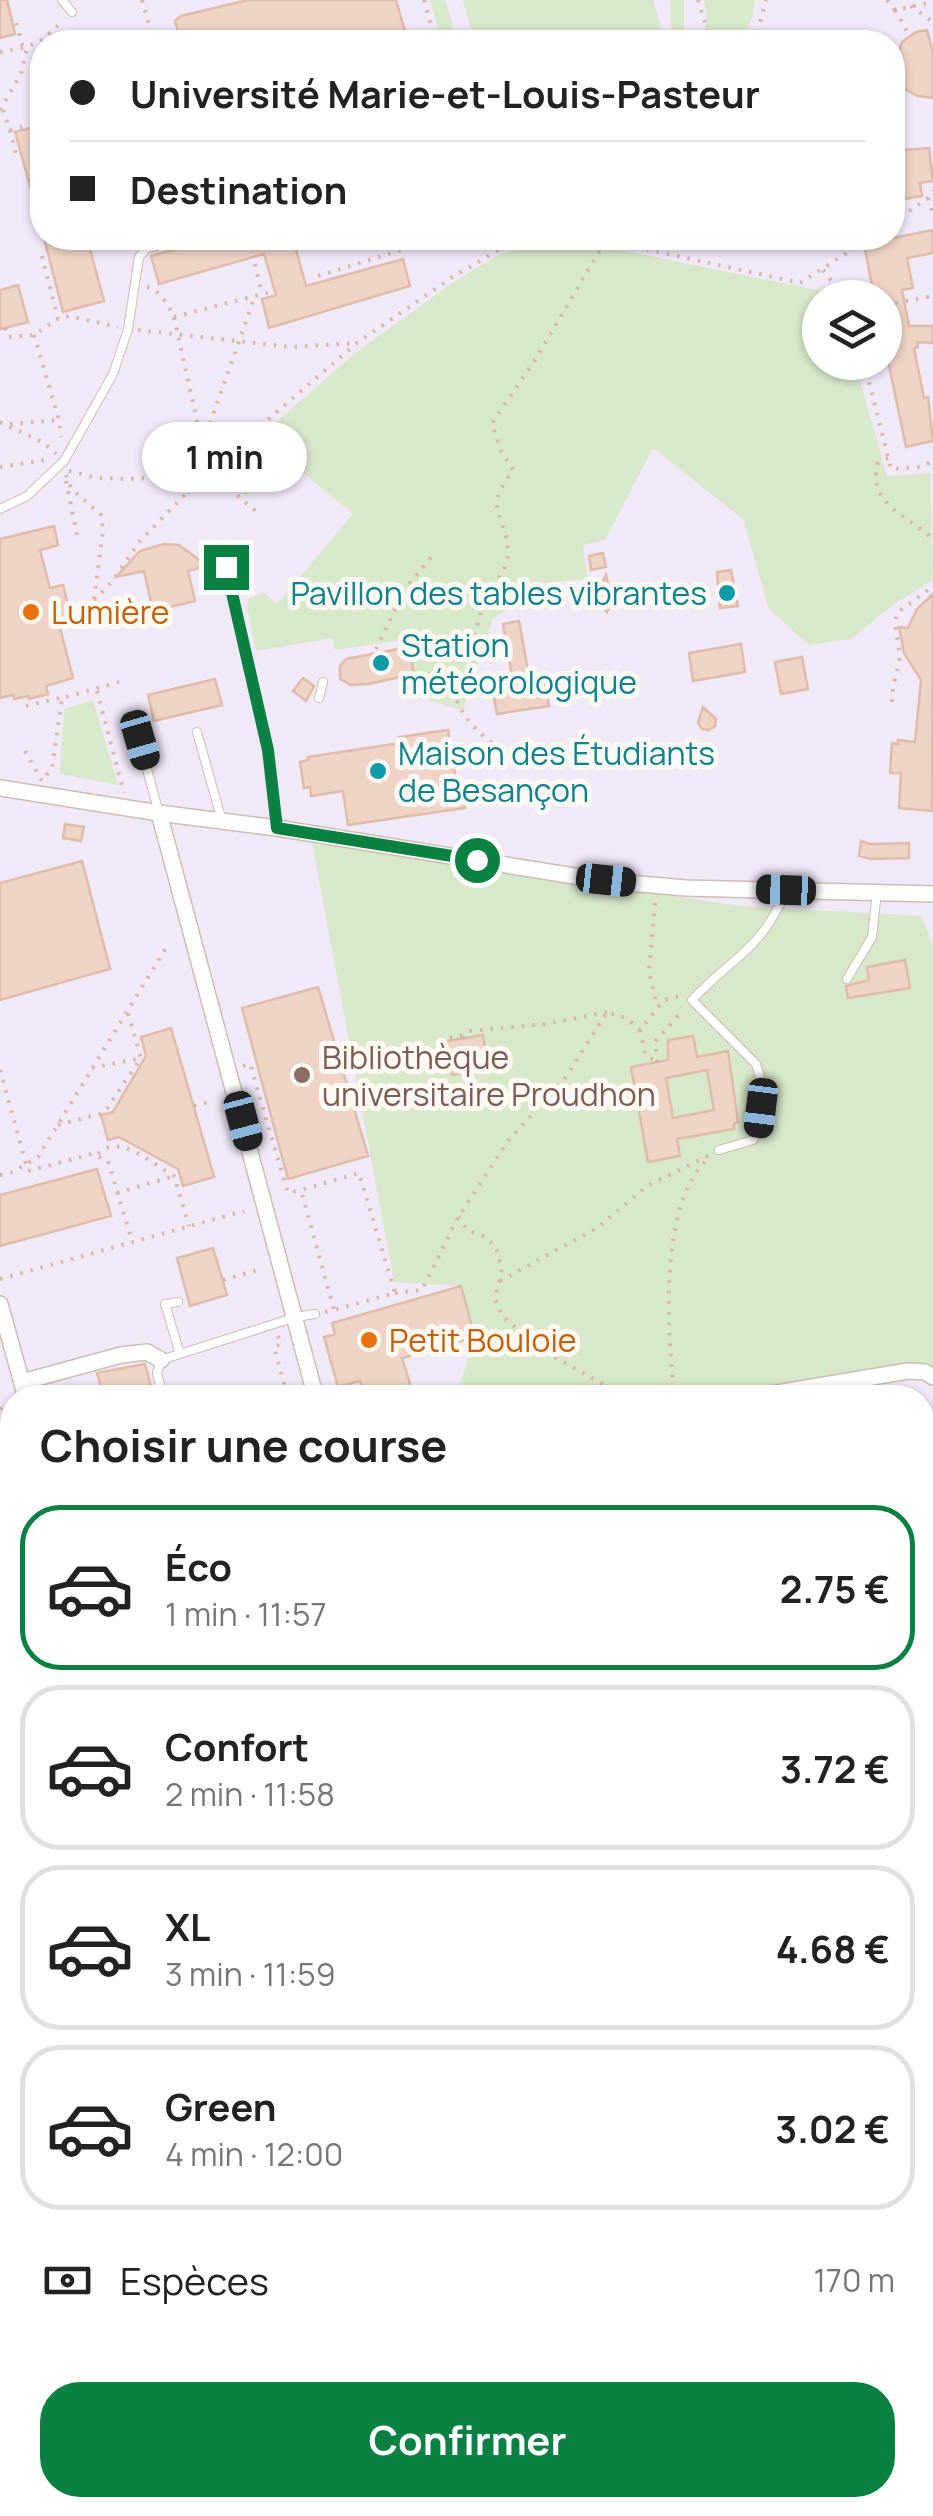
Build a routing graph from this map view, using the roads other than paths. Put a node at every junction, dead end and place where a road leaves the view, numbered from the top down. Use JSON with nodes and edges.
{"nodes":[{"id":1,"x":62,"y":0,"type":"edge"},
{"id":2,"x":72,"y":12,"type":"road end"},
{"id":3,"x":145,"y":250,"type":"edge"},
{"id":4,"x":0,"y":509,"type":"edge"},
{"id":5,"x":226,"y":567,"type":"dead end"},
{"id":6,"x":323,"y":682,"type":"dead end"},
{"id":7,"x":319,"y":698,"type":"dead end"},
{"id":8,"x":197,"y":732,"type":"dead end"},
{"id":9,"x":140,"y":740,"type":"dead end"},
{"id":10,"x":0,"y":788,"type":"edge"},
{"id":11,"x":159,"y":813,"type":"junction"},
{"id":12,"x":222,"y":820,"type":"junction"},
{"id":13,"x":277,"y":828,"type":"junction"},
{"id":14,"x":786,"y":890,"type":"junction"},
{"id":15,"x":877,"y":892,"type":"junction"},
{"id":16,"x":933,"y":894,"type":"edge"},
{"id":17,"x":847,"y":978,"type":"dead end"},
{"id":18,"x":718,"y":1150,"type":"road end"},
{"id":19,"x":178,"y":1302,"type":"dead end"},
{"id":20,"x":0,"y":1304,"type":"edge"},
{"id":21,"x":315,"y":1314,"type":"road end"},
{"id":22,"x":296,"y":1317,"type":"junction"},
{"id":23,"x":180,"y":1354,"type":"junction"},
{"id":24,"x":161,"y":1360,"type":"junction"},
{"id":25,"x":933,"y":1376,"type":"edge"},
{"id":26,"x":18,"y":1385,"type":"edge"},
{"id":27,"x":39,"y":1385,"type":"edge"},
{"id":28,"x":160,"y":1385,"type":"edge"},
{"id":29,"x":313,"y":1385,"type":"edge"},
{"id":30,"x":824,"y":1385,"type":"edge"}],
"edges":[{"from":1,"to":2,"type":"lane"},
{"from":3,"to":4,"type":"lane"},
{"from":5,"to":13,"type":"lane"},
{"from":6,"to":7,"type":"lane"},
{"from":8,"to":12,"type":"lane"},
{"from":9,"to":11,"type":"lane"},
{"from":10,"to":11,"type":"street"},
{"from":11,"to":12,"type":"street"},
{"from":11,"to":22,"type":"street"},
{"from":12,"to":13,"type":"street"},
{"from":13,"to":14,"type":"street"},
{"from":14,"to":15,"type":"street"},
{"from":14,"to":18,"type":"lane"},
{"from":15,"to":16,"type":"street"},
{"from":15,"to":17,"type":"lane"},
{"from":19,"to":23,"type":"lane"},
{"from":20,"to":26,"type":"street"},
{"from":21,"to":22,"type":"lane"},
{"from":22,"to":23,"type":"lane"},
{"from":22,"to":29,"type":"street"},
{"from":23,"to":24,"type":"lane"},
{"from":24,"to":27,"type":"street"},
{"from":24,"to":28,"type":"lane"},
{"from":25,"to":30,"type":"street"}]}
